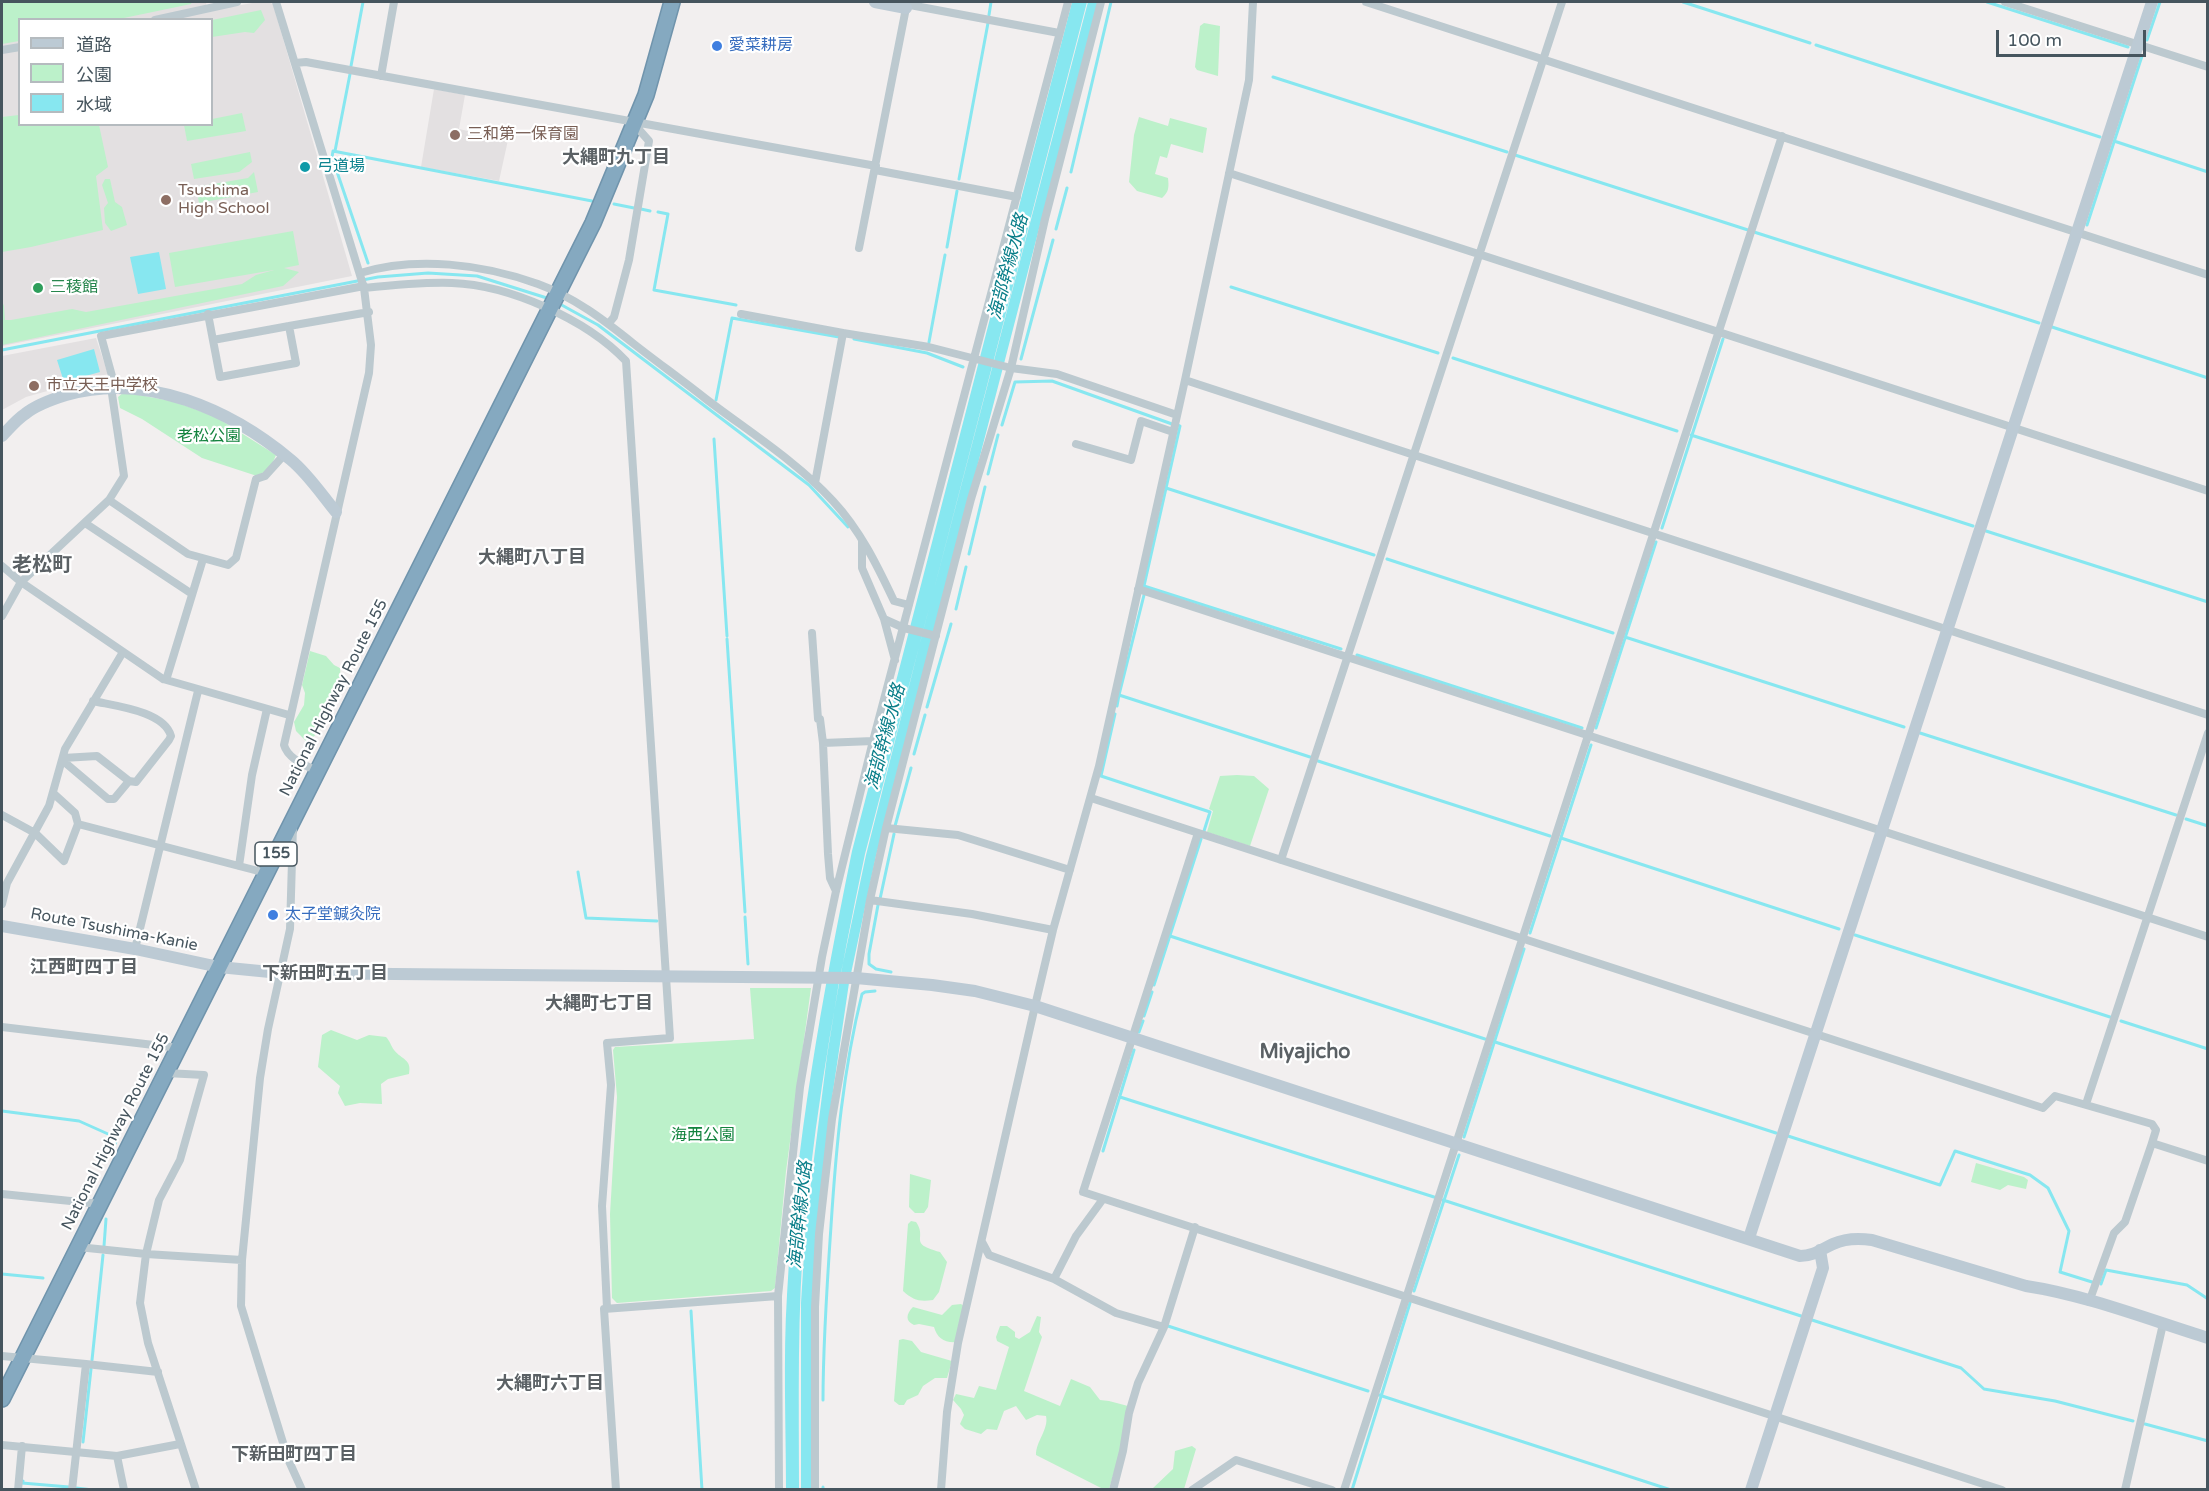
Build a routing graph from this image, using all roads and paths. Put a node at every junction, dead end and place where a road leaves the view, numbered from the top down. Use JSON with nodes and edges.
{"nodes":[{"id":1,"x":237,"y":2,"type":"edge"},
{"id":2,"x":276,"y":2,"type":"edge"},
{"id":3,"x":394,"y":2,"type":"edge"},
{"id":4,"x":672,"y":2,"type":"edge"},
{"id":5,"x":874,"y":2,"type":"edge"},
{"id":6,"x":1068,"y":2,"type":"edge"},
{"id":7,"x":1101,"y":2,"type":"edge"},
{"id":8,"x":1253,"y":2,"type":"edge"},
{"id":9,"x":1366,"y":2,"type":"edge"},
{"id":10,"x":1562,"y":2,"type":"edge"},
{"id":11,"x":2005,"y":2,"type":"edge"},
{"id":12,"x":2152,"y":2,"type":"edge"},
{"id":13,"x":906,"y":8,"type":"junction"},
{"id":14,"x":164,"y":18,"type":"edge"},
{"id":15,"x":1059,"y":33,"type":"junction"},
{"id":16,"x":2138,"y":45,"type":"junction"},
{"id":17,"x":18,"y":46,"type":"edge"},
{"id":18,"x":2,"y":50,"type":"edge"},
{"id":19,"x":1543,"y":59,"type":"junction"},
{"id":20,"x":295,"y":63,"type":"junction"},
{"id":21,"x":2208,"y":67,"type":"edge"},
{"id":22,"x":381,"y":76,"type":"junction"},
{"id":23,"x":634,"y":123,"type":"junction"},
{"id":24,"x":1782,"y":136,"type":"junction"},
{"id":25,"x":875,"y":168,"type":"junction"},
{"id":26,"x":1228,"y":173,"type":"junction"},
{"id":27,"x":1017,"y":197,"type":"junction"},
{"id":28,"x":2076,"y":232,"type":"junction"},
{"id":29,"x":859,"y":248,"type":"dead end"},
{"id":30,"x":1480,"y":254,"type":"junction"},
{"id":31,"x":2208,"y":275,"type":"edge"},
{"id":32,"x":363,"y":282,"type":"junction"},
{"id":33,"x":558,"y":294,"type":"junction"},
{"id":34,"x":550,"y":309,"type":"junction"},
{"id":35,"x":369,"y":312,"type":"junction"},
{"id":36,"x":208,"y":314,"type":"junction"},
{"id":37,"x":741,"y":314,"type":"dead end"},
{"id":38,"x":609,"y":323,"type":"junction"},
{"id":39,"x":289,"y":326,"type":"junction"},
{"id":40,"x":1719,"y":332,"type":"junction"},
{"id":41,"x":843,"y":333,"type":"junction"},
{"id":42,"x":213,"y":340,"type":"junction"},
{"id":43,"x":621,"y":344,"type":"junction"},
{"id":44,"x":974,"y":358,"type":"junction"},
{"id":45,"x":1011,"y":368,"type":"junction"},
{"id":46,"x":1185,"y":380,"type":"junction"},
{"id":47,"x":111,"y":387,"type":"junction"},
{"id":48,"x":1177,"y":415,"type":"junction"},
{"id":49,"x":2013,"y":428,"type":"junction"},
{"id":50,"x":1173,"y":432,"type":"junction"},
{"id":51,"x":2,"y":436,"type":"edge"},
{"id":52,"x":1076,"y":444,"type":"dead end"},
{"id":53,"x":284,"y":455,"type":"junction"},
{"id":54,"x":1413,"y":456,"type":"junction"},
{"id":55,"x":815,"y":483,"type":"junction"},
{"id":56,"x":2208,"y":491,"type":"edge"},
{"id":57,"x":109,"y":500,"type":"junction"},
{"id":58,"x":336,"y":512,"type":"junction"},
{"id":59,"x":85,"y":524,"type":"junction"},
{"id":60,"x":1653,"y":534,"type":"junction"},
{"id":61,"x":862,"y":540,"type":"junction"},
{"id":62,"x":203,"y":559,"type":"junction"},
{"id":63,"x":2,"y":566,"type":"edge"},
{"id":64,"x":21,"y":582,"type":"junction"},
{"id":65,"x":1137,"y":589,"type":"junction"},
{"id":66,"x":192,"y":594,"type":"junction"},
{"id":67,"x":909,"y":605,"type":"junction"},
{"id":68,"x":2,"y":616,"type":"edge"},
{"id":69,"x":884,"y":619,"type":"junction"},
{"id":70,"x":905,"y":628,"type":"junction"},
{"id":71,"x":1947,"y":629,"type":"junction"},
{"id":72,"x":812,"y":633,"type":"dead end"},
{"id":73,"x":936,"y":636,"type":"junction"},
{"id":74,"x":123,"y":652,"type":"junction"},
{"id":75,"x":1348,"y":657,"type":"junction"},
{"id":76,"x":895,"y":660,"type":"junction"},
{"id":77,"x":163,"y":679,"type":"junction"},
{"id":78,"x":198,"y":691,"type":"junction"},
{"id":79,"x":93,"y":701,"type":"junction"},
{"id":80,"x":267,"y":709,"type":"junction"},
{"id":81,"x":289,"y":715,"type":"junction"},
{"id":82,"x":2208,"y":715,"type":"edge"},
{"id":83,"x":2208,"y":733,"type":"edge"},
{"id":84,"x":1587,"y":736,"type":"junction"},
{"id":85,"x":873,"y":741,"type":"junction"},
{"id":86,"x":822,"y":743,"type":"junction"},
{"id":87,"x":62,"y":759,"type":"junction"},
{"id":88,"x":317,"y":771,"type":"junction"},
{"id":89,"x":129,"y":781,"type":"junction"},
{"id":90,"x":53,"y":793,"type":"junction"},
{"id":91,"x":1091,"y":798,"type":"junction"},
{"id":92,"x":2,"y":815,"type":"edge"},
{"id":93,"x":293,"y":820,"type":"junction"},
{"id":94,"x":78,"y":824,"type":"junction"},
{"id":95,"x":886,"y":828,"type":"junction"},
{"id":96,"x":1882,"y":831,"type":"junction"},
{"id":97,"x":35,"y":833,"type":"junction"},
{"id":98,"x":1198,"y":833,"type":"junction"},
{"id":99,"x":160,"y":845,"type":"junction"},
{"id":100,"x":1281,"y":860,"type":"junction"},
{"id":101,"x":238,"y":866,"type":"junction"},
{"id":102,"x":1070,"y":870,"type":"junction"},
{"id":103,"x":266,"y":873,"type":"junction"},
{"id":104,"x":836,"y":891,"type":"junction"},
{"id":105,"x":870,"y":900,"type":"junction"},
{"id":106,"x":2,"y":904,"type":"edge"},
{"id":107,"x":2147,"y":917,"type":"junction"},
{"id":108,"x":2,"y":926,"type":"edge"},
{"id":109,"x":1053,"y":930,"type":"junction"},
{"id":110,"x":2208,"y":937,"type":"edge"},
{"id":111,"x":1522,"y":939,"type":"junction"},
{"id":112,"x":135,"y":949,"type":"junction"},
{"id":113,"x":219,"y":967,"type":"junction"},
{"id":114,"x":280,"y":973,"type":"junction"},
{"id":115,"x":665,"y":976,"type":"junction"},
{"id":116,"x":822,"y":978,"type":"junction"},
{"id":117,"x":854,"y":978,"type":"junction"},
{"id":118,"x":1035,"y":1006,"type":"junction"},
{"id":119,"x":2,"y":1027,"type":"edge"},
{"id":120,"x":1815,"y":1034,"type":"junction"},
{"id":121,"x":1132,"y":1038,"type":"junction"},
{"id":122,"x":178,"y":1048,"type":"junction"},
{"id":123,"x":166,"y":1073,"type":"junction"},
{"id":124,"x":2086,"y":1104,"type":"junction"},
{"id":125,"x":1456,"y":1143,"type":"junction"},
{"id":126,"x":2152,"y":1143,"type":"junction"},
{"id":127,"x":2208,"y":1161,"type":"edge"},
{"id":128,"x":2,"y":1194,"type":"edge"},
{"id":129,"x":1103,"y":1198,"type":"junction"},
{"id":130,"x":100,"y":1204,"type":"junction"},
{"id":131,"x":1195,"y":1227,"type":"junction"},
{"id":132,"x":1749,"y":1238,"type":"junction"},
{"id":133,"x":982,"y":1242,"type":"junction"},
{"id":134,"x":78,"y":1247,"type":"junction"},
{"id":135,"x":1820,"y":1250,"type":"junction"},
{"id":136,"x":146,"y":1254,"type":"junction"},
{"id":137,"x":989,"y":1256,"type":"junction"},
{"id":138,"x":242,"y":1260,"type":"junction"},
{"id":139,"x":977,"y":1267,"type":"junction"},
{"id":140,"x":1054,"y":1279,"type":"junction"},
{"id":141,"x":778,"y":1296,"type":"junction"},
{"id":142,"x":1406,"y":1296,"type":"junction"},
{"id":143,"x":2090,"y":1302,"type":"junction"},
{"id":144,"x":607,"y":1308,"type":"junction"},
{"id":145,"x":2163,"y":1324,"type":"junction"},
{"id":146,"x":1164,"y":1327,"type":"junction"},
{"id":147,"x":2208,"y":1338,"type":"edge"},
{"id":148,"x":2,"y":1356,"type":"edge"},
{"id":149,"x":22,"y":1359,"type":"junction"},
{"id":150,"x":86,"y":1364,"type":"junction"},
{"id":151,"x":158,"y":1372,"type":"junction"},
{"id":152,"x":2,"y":1399,"type":"edge"},
{"id":153,"x":1775,"y":1415,"type":"junction"},
{"id":154,"x":180,"y":1444,"type":"junction"},
{"id":155,"x":2,"y":1445,"type":"edge"},
{"id":156,"x":22,"y":1446,"type":"junction"},
{"id":157,"x":76,"y":1451,"type":"junction"},
{"id":158,"x":117,"y":1456,"type":"junction"},
{"id":159,"x":18,"y":1490,"type":"edge"},
{"id":160,"x":72,"y":1490,"type":"edge"},
{"id":161,"x":124,"y":1490,"type":"edge"},
{"id":162,"x":196,"y":1490,"type":"edge"},
{"id":163,"x":302,"y":1490,"type":"edge"},
{"id":164,"x":616,"y":1490,"type":"edge"},
{"id":165,"x":779,"y":1490,"type":"edge"},
{"id":166,"x":815,"y":1490,"type":"edge"},
{"id":167,"x":941,"y":1490,"type":"edge"},
{"id":168,"x":1113,"y":1490,"type":"edge"},
{"id":169,"x":1192,"y":1490,"type":"edge"},
{"id":170,"x":1332,"y":1490,"type":"edge"},
{"id":171,"x":1344,"y":1490,"type":"edge"},
{"id":172,"x":1751,"y":1490,"type":"edge"},
{"id":173,"x":2002,"y":1490,"type":"edge"},
{"id":174,"x":2125,"y":1490,"type":"edge"}],
"edges":[{"from":1,"to":14,"type":"street"},
{"from":2,"to":20,"type":"street"},
{"from":3,"to":22,"type":"street"},
{"from":4,"to":23,"type":"highway","name":"National Highway Route 155","number":"155"},
{"from":5,"to":13,"type":"street"},
{"from":6,"to":15,"type":"street"},
{"from":7,"to":45,"type":"street"},
{"from":8,"to":26,"type":"street"},
{"from":9,"to":19,"type":"street"},
{"from":10,"to":19,"type":"street"},
{"from":11,"to":16,"type":"street"},
{"from":12,"to":16,"type":"street"},
{"from":13,"to":15,"type":"street"},
{"from":13,"to":25,"type":"street"},
{"from":15,"to":27,"type":"street"},
{"from":16,"to":21,"type":"street"},
{"from":16,"to":28,"type":"street"},
{"from":17,"to":18,"type":"street"},
{"from":19,"to":24,"type":"street"},
{"from":19,"to":30,"type":"street"},
{"from":20,"to":22,"type":"street"},
{"from":20,"to":32,"type":"street"},
{"from":22,"to":23,"type":"street"},
{"from":23,"to":25,"type":"street"},
{"from":23,"to":33,"type":"highway","name":"National Highway Route 155","number":"155"},
{"from":23,"to":38,"type":"street"},
{"from":24,"to":28,"type":"street"},
{"from":24,"to":40,"type":"street"},
{"from":25,"to":27,"type":"street"},
{"from":25,"to":29,"type":"street"},
{"from":26,"to":30,"type":"street"},
{"from":26,"to":46,"type":"street"},
{"from":27,"to":44,"type":"street"},
{"from":28,"to":31,"type":"street"},
{"from":28,"to":49,"type":"street"},
{"from":30,"to":40,"type":"street"},
{"from":30,"to":54,"type":"street"},
{"from":32,"to":33,"type":"street"},
{"from":32,"to":34,"type":"street"},
{"from":32,"to":35,"type":"street"},
{"from":32,"to":36,"type":"street"},
{"from":33,"to":34,"type":"highway","name":"National Highway Route 155","number":"155"},
{"from":33,"to":38,"type":"street"},
{"from":34,"to":43,"type":"street"},
{"from":34,"to":88,"type":"highway","name":"National Highway Route 155","number":"155"},
{"from":35,"to":39,"type":"street"},
{"from":35,"to":58,"type":"street"},
{"from":36,"to":42,"type":"street"},
{"from":36,"to":47,"type":"street"},
{"from":37,"to":41,"type":"street"},
{"from":38,"to":43,"type":"street"},
{"from":39,"to":42,"type":"street"},
{"from":39,"to":42,"type":"street"},
{"from":40,"to":49,"type":"street"},
{"from":40,"to":60,"type":"street"},
{"from":41,"to":44,"type":"street"},
{"from":41,"to":55,"type":"street"},
{"from":43,"to":55,"type":"street"},
{"from":43,"to":115,"type":"street"},
{"from":44,"to":45,"type":"street"},
{"from":44,"to":67,"type":"street"},
{"from":45,"to":48,"type":"street"},
{"from":45,"to":73,"type":"street"},
{"from":46,"to":48,"type":"street"},
{"from":46,"to":54,"type":"street"},
{"from":47,"to":51,"type":"street"},
{"from":47,"to":53,"type":"street"},
{"from":47,"to":57,"type":"street"},
{"from":48,"to":50,"type":"street"},
{"from":49,"to":56,"type":"street"},
{"from":49,"to":71,"type":"street"},
{"from":50,"to":52,"type":"street"},
{"from":50,"to":65,"type":"street"},
{"from":53,"to":58,"type":"street"},
{"from":53,"to":62,"type":"street"},
{"from":54,"to":60,"type":"street"},
{"from":54,"to":75,"type":"street"},
{"from":55,"to":61,"type":"street"},
{"from":57,"to":59,"type":"street"},
{"from":57,"to":62,"type":"street"},
{"from":58,"to":81,"type":"street"},
{"from":59,"to":64,"type":"street"},
{"from":59,"to":66,"type":"street"},
{"from":60,"to":71,"type":"street"},
{"from":60,"to":84,"type":"street"},
{"from":61,"to":67,"type":"street"},
{"from":61,"to":69,"type":"street"},
{"from":62,"to":66,"type":"street"},
{"from":63,"to":64,"type":"street"},
{"from":64,"to":68,"type":"street"},
{"from":64,"to":74,"type":"street"},
{"from":65,"to":75,"type":"street"},
{"from":65,"to":91,"type":"street"},
{"from":66,"to":77,"type":"street"},
{"from":67,"to":70,"type":"street"},
{"from":69,"to":70,"type":"street"},
{"from":69,"to":76,"type":"street"},
{"from":70,"to":73,"type":"street"},
{"from":70,"to":76,"type":"street"},
{"from":71,"to":82,"type":"street"},
{"from":71,"to":96,"type":"street"},
{"from":72,"to":86,"type":"street"},
{"from":73,"to":95,"type":"street"},
{"from":74,"to":77,"type":"street"},
{"from":74,"to":79,"type":"street"},
{"from":75,"to":84,"type":"street"},
{"from":75,"to":100,"type":"street"},
{"from":76,"to":85,"type":"street"},
{"from":77,"to":78,"type":"street"},
{"from":78,"to":80,"type":"street"},
{"from":78,"to":99,"type":"street"},
{"from":79,"to":87,"type":"street"},
{"from":79,"to":89,"type":"street"},
{"from":80,"to":81,"type":"street"},
{"from":80,"to":101,"type":"street"},
{"from":81,"to":88,"type":"street"},
{"from":83,"to":107,"type":"street"},
{"from":84,"to":96,"type":"street"},
{"from":84,"to":111,"type":"street"},
{"from":85,"to":86,"type":"street"},
{"from":85,"to":104,"type":"street"},
{"from":86,"to":104,"type":"street"},
{"from":87,"to":89,"type":"street"},
{"from":87,"to":89,"type":"street"},
{"from":87,"to":90,"type":"street"},
{"from":88,"to":93,"type":"highway","name":"National Highway Route 155","number":"155"},
{"from":90,"to":94,"type":"street"},
{"from":90,"to":97,"type":"street"},
{"from":91,"to":98,"type":"street"},
{"from":91,"to":102,"type":"street"},
{"from":92,"to":97,"type":"street"},
{"from":93,"to":103,"type":"highway","name":"National Highway Route 155","number":"155"},
{"from":93,"to":114,"type":"street"},
{"from":94,"to":97,"type":"street"},
{"from":94,"to":99,"type":"street"},
{"from":95,"to":102,"type":"street"},
{"from":95,"to":105,"type":"street"},
{"from":96,"to":107,"type":"street"},
{"from":96,"to":120,"type":"street"},
{"from":97,"to":106,"type":"street"},
{"from":98,"to":100,"type":"street"},
{"from":98,"to":121,"type":"street"},
{"from":99,"to":101,"type":"street"},
{"from":99,"to":112,"type":"street"},
{"from":100,"to":111,"type":"street"},
{"from":101,"to":103,"type":"street"},
{"from":102,"to":109,"type":"street"},
{"from":103,"to":113,"type":"highway","name":"National Highway Route 155","number":"155"},
{"from":104,"to":116,"type":"street"},
{"from":105,"to":109,"type":"street"},
{"from":105,"to":117,"type":"street"},
{"from":107,"to":110,"type":"street"},
{"from":107,"to":124,"type":"street"},
{"from":108,"to":112,"type":"street","name":"Route Tsushima-Kanie"},
{"from":109,"to":118,"type":"street"},
{"from":111,"to":120,"type":"street"},
{"from":111,"to":125,"type":"street"},
{"from":112,"to":113,"type":"street","name":"Route Tsushima-Kanie"},
{"from":113,"to":114,"type":"street","name":"Route Tsushima-Kanie"},
{"from":113,"to":122,"type":"highway","name":"National Highway Route 155","number":"155"},
{"from":114,"to":115,"type":"street","name":"Route Tsushima-Kanie"},
{"from":114,"to":138,"type":"street"},
{"from":115,"to":116,"type":"street","name":"Route Tsushima-Kanie"},
{"from":115,"to":144,"type":"street"},
{"from":116,"to":117,"type":"street","name":"Route Tsushima-Kanie"},
{"from":116,"to":141,"type":"street"},
{"from":117,"to":118,"type":"street","name":"Route Tsushima-Kanie"},
{"from":117,"to":166,"type":"street"},
{"from":118,"to":121,"type":"street","name":"Route Tsushima-Kanie"},
{"from":118,"to":133,"type":"street"},
{"from":119,"to":122,"type":"street"},
{"from":120,"to":124,"type":"street"},
{"from":120,"to":132,"type":"street"},
{"from":121,"to":125,"type":"street","name":"Route Tsushima-Kanie"},
{"from":121,"to":129,"type":"street"},
{"from":122,"to":123,"type":"highway","name":"National Highway Route 155","number":"155"},
{"from":123,"to":130,"type":"highway","name":"National Highway Route 155","number":"155"},
{"from":123,"to":136,"type":"street"},
{"from":124,"to":126,"type":"street"},
{"from":125,"to":132,"type":"street","name":"Route Tsushima-Kanie"},
{"from":125,"to":142,"type":"street"},
{"from":126,"to":127,"type":"street"},
{"from":126,"to":143,"type":"street"},
{"from":128,"to":130,"type":"street"},
{"from":129,"to":131,"type":"street"},
{"from":129,"to":140,"type":"street"},
{"from":130,"to":134,"type":"highway","name":"National Highway Route 155","number":"155"},
{"from":131,"to":142,"type":"street"},
{"from":131,"to":146,"type":"street"},
{"from":132,"to":135,"type":"street","name":"Route Tsushima-Kanie"},
{"from":133,"to":137,"type":"street"},
{"from":133,"to":139,"type":"street"},
{"from":134,"to":136,"type":"street"},
{"from":134,"to":149,"type":"highway","name":"National Highway Route 155","number":"155"},
{"from":135,"to":143,"type":"street","name":"Route Tsushima-Kanie"},
{"from":135,"to":153,"type":"street"},
{"from":136,"to":138,"type":"street"},
{"from":136,"to":151,"type":"street"},
{"from":137,"to":139,"type":"street"},
{"from":137,"to":140,"type":"street"},
{"from":138,"to":163,"type":"street"},
{"from":139,"to":167,"type":"street"},
{"from":140,"to":146,"type":"street"},
{"from":141,"to":144,"type":"street"},
{"from":141,"to":165,"type":"street"},
{"from":142,"to":153,"type":"street"},
{"from":142,"to":171,"type":"street"},
{"from":143,"to":145,"type":"street","name":"Route Tsushima-Kanie"},
{"from":144,"to":164,"type":"street"},
{"from":145,"to":147,"type":"street","name":"Route Tsushima-Kanie"},
{"from":145,"to":174,"type":"street"},
{"from":146,"to":168,"type":"street"},
{"from":148,"to":149,"type":"street"},
{"from":149,"to":150,"type":"street"},
{"from":149,"to":152,"type":"highway","name":"National Highway Route 155","number":"155"},
{"from":150,"to":151,"type":"street"},
{"from":150,"to":157,"type":"street"},
{"from":151,"to":154,"type":"street"},
{"from":153,"to":172,"type":"street"},
{"from":153,"to":173,"type":"street"},
{"from":154,"to":158,"type":"street"},
{"from":154,"to":162,"type":"street"},
{"from":155,"to":156,"type":"street"},
{"from":156,"to":157,"type":"street"},
{"from":156,"to":159,"type":"street"},
{"from":157,"to":158,"type":"street"},
{"from":157,"to":160,"type":"street"},
{"from":158,"to":161,"type":"street"},
{"from":169,"to":170,"type":"street"}]}
